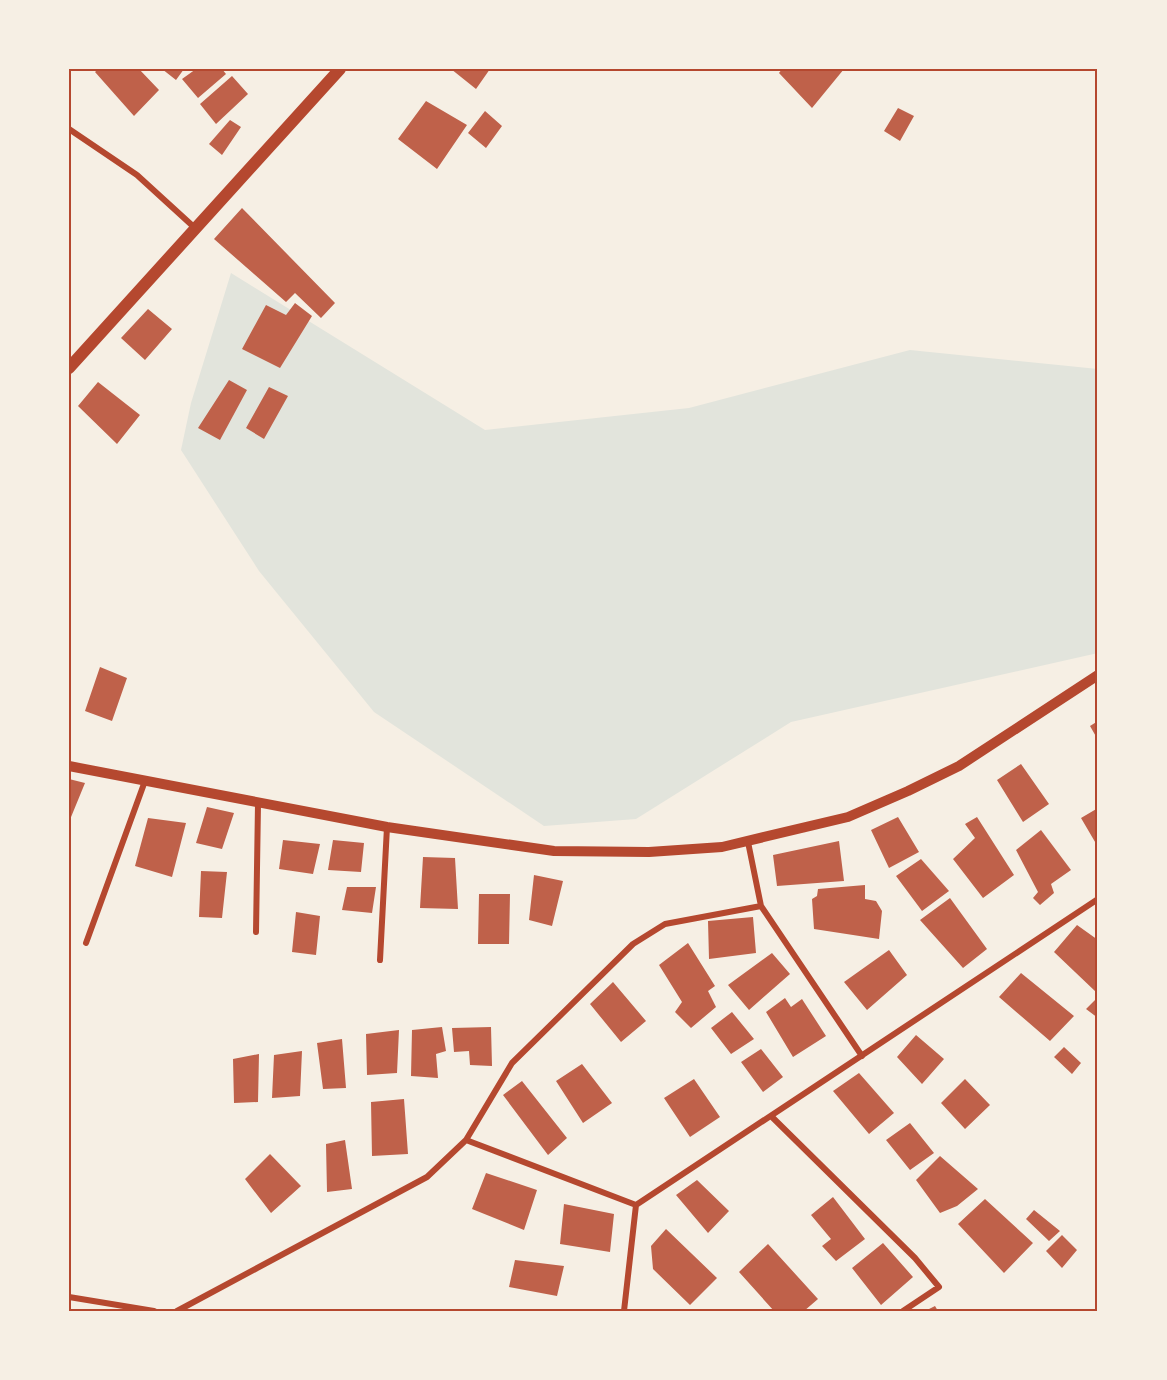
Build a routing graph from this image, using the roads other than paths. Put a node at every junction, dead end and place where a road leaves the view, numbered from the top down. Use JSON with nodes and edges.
{"nodes":[{"id":1,"x":340,"y":69,"type":"edge"},
{"id":2,"x":69,"y":129,"type":"edge"},
{"id":3,"x":195,"y":228,"type":"junction"},
{"id":4,"x":69,"y":368,"type":"edge"},
{"id":5,"x":1098,"y":675,"type":"edge"},
{"id":6,"x":69,"y":766,"type":"edge"},
{"id":7,"x":145,"y":781,"type":"junction"},
{"id":8,"x":258,"y":804,"type":"junction"},
{"id":9,"x":387,"y":827,"type":"junction"},
{"id":10,"x":748,"y":842,"type":"junction"},
{"id":11,"x":1098,"y":899,"type":"edge"},
{"id":12,"x":761,"y":906,"type":"junction"},
{"id":13,"x":256,"y":932,"type":"dead end"},
{"id":14,"x":86,"y":944,"type":"dead end"},
{"id":15,"x":380,"y":960,"type":"dead end"},
{"id":16,"x":862,"y":1056,"type":"junction"},
{"id":17,"x":771,"y":1116,"type":"junction"},
{"id":18,"x":466,"y":1140,"type":"junction"},
{"id":19,"x":636,"y":1205,"type":"junction"},
{"id":20,"x":69,"y":1297,"type":"edge"},
{"id":21,"x":154,"y":1311,"type":"edge"},
{"id":22,"x":177,"y":1311,"type":"edge"},
{"id":23,"x":624,"y":1311,"type":"edge"},
{"id":24,"x":903,"y":1311,"type":"edge"}],
"edges":[{"from":1,"to":3,"type":"main road"},
{"from":2,"to":3,"type":"street"},
{"from":3,"to":4,"type":"main road"},
{"from":5,"to":10,"type":"street"},
{"from":6,"to":7,"type":"street"},
{"from":7,"to":8,"type":"street"},
{"from":7,"to":14,"type":"street"},
{"from":8,"to":9,"type":"street"},
{"from":8,"to":13,"type":"street"},
{"from":9,"to":10,"type":"street"},
{"from":9,"to":15,"type":"street"},
{"from":10,"to":12,"type":"street"},
{"from":11,"to":16,"type":"street"},
{"from":12,"to":16,"type":"street"},
{"from":12,"to":18,"type":"street"},
{"from":16,"to":17,"type":"street"},
{"from":17,"to":19,"type":"street"},
{"from":17,"to":24,"type":"street"},
{"from":18,"to":19,"type":"street"},
{"from":18,"to":22,"type":"street"},
{"from":19,"to":23,"type":"street"},
{"from":20,"to":21,"type":"street"}]}
